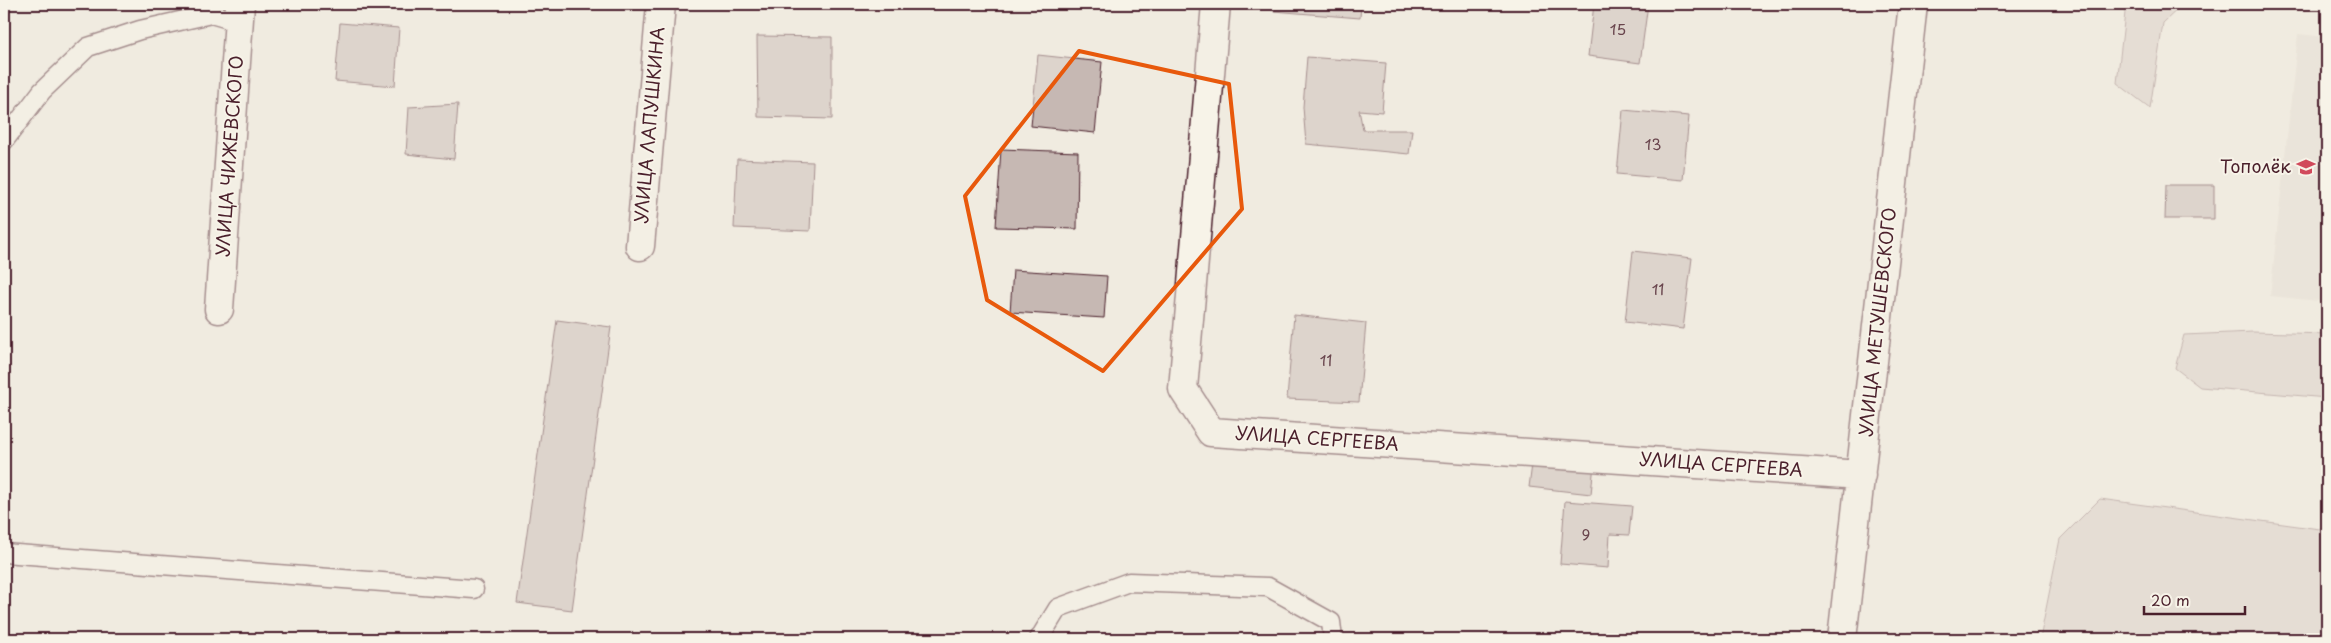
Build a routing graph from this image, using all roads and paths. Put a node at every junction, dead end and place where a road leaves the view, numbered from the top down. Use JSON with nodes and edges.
{"nodes":[{"id":1,"x":660,"y":4,"type":"edge"},
{"id":2,"x":1216,"y":4,"type":"edge"},
{"id":3,"x":1913,"y":4,"type":"edge"},
{"id":4,"x":240,"y":13,"type":"edge"},
{"id":5,"x":4,"y":141,"type":"edge"},
{"id":6,"x":640,"y":246,"type":"dead end"},
{"id":7,"x":219,"y":308,"type":"dead end"},
{"id":8,"x":1861,"y":474,"type":"junction"},
{"id":9,"x":4,"y":553,"type":"edge"},
{"id":10,"x":474,"y":589,"type":"dead end"},
{"id":11,"x":1039,"y":639,"type":"edge"},
{"id":12,"x":1333,"y":639,"type":"edge"},
{"id":13,"x":1842,"y":639,"type":"edge"}],
"edges":[{"from":1,"to":6,"type":"street","name":"УЛИЦА ЛАПУШКИНА"},
{"from":2,"to":8,"type":"street","name":"УЛИЦА СЕРГЕЕВА"},
{"from":3,"to":8,"type":"street","name":"УЛИЦА МЕТУШЕВСКОГО"},
{"from":4,"to":5,"type":"lane"},
{"from":4,"to":7,"type":"street","name":"УЛИЦА ЧИЖЕВСКОГО"},
{"from":8,"to":13,"type":"street","name":"УЛИЦА МЕТУШЕВСКОГО"},
{"from":9,"to":10,"type":"lane"},
{"from":11,"to":12,"type":"lane"}]}
